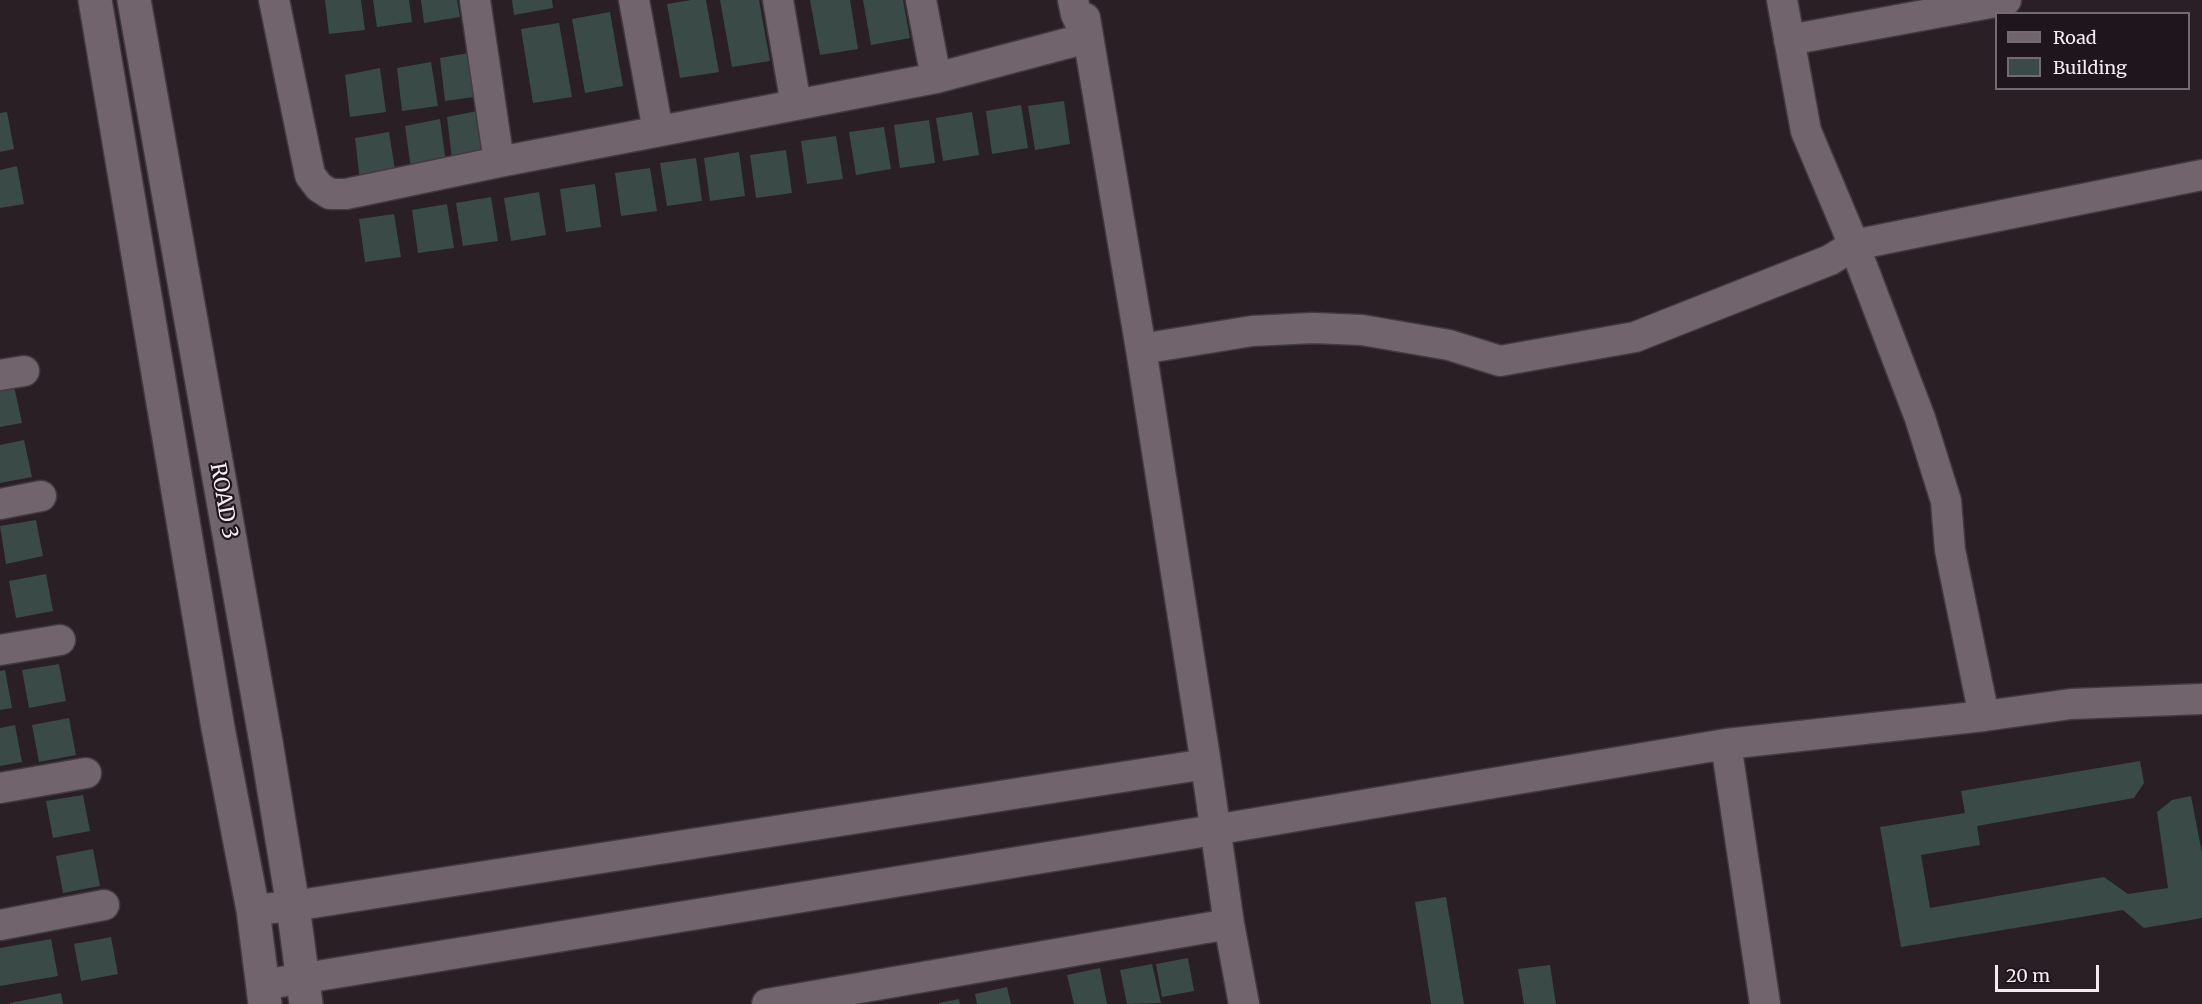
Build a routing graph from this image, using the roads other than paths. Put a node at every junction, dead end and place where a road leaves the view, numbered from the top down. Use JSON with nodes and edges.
{"nodes":[{"id":1,"x":95,"y":0,"type":"edge"},
{"id":2,"x":134,"y":0,"type":"edge"},
{"id":3,"x":274,"y":0,"type":"edge"},
{"id":4,"x":475,"y":0,"type":"edge"},
{"id":5,"x":634,"y":0,"type":"edge"},
{"id":6,"x":778,"y":0,"type":"edge"},
{"id":7,"x":921,"y":0,"type":"edge"},
{"id":8,"x":1073,"y":0,"type":"edge"},
{"id":9,"x":1083,"y":0,"type":"edge"},
{"id":10,"x":1782,"y":0,"type":"edge"},
{"id":11,"x":2006,"y":0,"type":"edge"},
{"id":12,"x":1087,"y":38,"type":"junction"},
{"id":13,"x":1789,"y":40,"type":"junction"},
{"id":14,"x":936,"y":78,"type":"junction"},
{"id":15,"x":796,"y":105,"type":"junction"},
{"id":16,"x":658,"y":131,"type":"junction"},
{"id":17,"x":499,"y":162,"type":"junction"},
{"id":18,"x":2202,"y":175,"type":"edge"},
{"id":19,"x":1854,"y":245,"type":"junction"},
{"id":20,"x":1141,"y":349,"type":"junction"},
{"id":21,"x":42,"y":496,"type":"dead end"},
{"id":22,"x":0,"y":504,"type":"edge"},
{"id":23,"x":60,"y":640,"type":"dead end"},
{"id":24,"x":0,"y":650,"type":"edge"},
{"id":25,"x":2202,"y":699,"type":"edge"},
{"id":26,"x":1984,"y":716,"type":"junction"},
{"id":27,"x":1726,"y":744,"type":"junction"},
{"id":28,"x":1206,"y":765,"type":"junction"},
{"id":29,"x":86,"y":773,"type":"dead end"},
{"id":30,"x":0,"y":788,"type":"edge"},
{"id":31,"x":1214,"y":830,"type":"junction"},
{"id":32,"x":104,"y":905,"type":"dead end"},
{"id":33,"x":293,"y":906,"type":"junction"},
{"id":34,"x":253,"y":910,"type":"junction"},
{"id":35,"x":1228,"y":924,"type":"junction"},
{"id":36,"x":0,"y":925,"type":"edge"},
{"id":37,"x":303,"y":991,"type":"edge"},
{"id":38,"x":263,"y":995,"type":"edge"},
{"id":39,"x":767,"y":1004,"type":"edge"},
{"id":40,"x":1244,"y":1004,"type":"edge"},
{"id":41,"x":1765,"y":1004,"type":"edge"}],
"edges":[{"from":1,"to":34,"type":"street","name":"ROAD 3"},
{"from":2,"to":33,"type":"street","name":"ROAD 3"},
{"from":3,"to":17,"type":"street"},
{"from":4,"to":17,"type":"street"},
{"from":5,"to":16,"type":"street"},
{"from":6,"to":15,"type":"street"},
{"from":7,"to":14,"type":"street"},
{"from":8,"to":12,"type":"street"},
{"from":9,"to":12,"type":"street"},
{"from":10,"to":13,"type":"street"},
{"from":11,"to":13,"type":"street"},
{"from":12,"to":14,"type":"street"},
{"from":12,"to":20,"type":"street"},
{"from":13,"to":19,"type":"street"},
{"from":14,"to":15,"type":"street"},
{"from":15,"to":16,"type":"street"},
{"from":16,"to":17,"type":"street"},
{"from":18,"to":19,"type":"street"},
{"from":19,"to":20,"type":"street"},
{"from":19,"to":26,"type":"street"},
{"from":20,"to":28,"type":"street"},
{"from":21,"to":22,"type":"street"},
{"from":23,"to":24,"type":"street"},
{"from":25,"to":26,"type":"street"},
{"from":26,"to":27,"type":"street"},
{"from":27,"to":31,"type":"street"},
{"from":27,"to":41,"type":"street"},
{"from":28,"to":31,"type":"street"},
{"from":28,"to":33,"type":"street"},
{"from":29,"to":30,"type":"street"},
{"from":31,"to":35,"type":"street"},
{"from":31,"to":37,"type":"street"},
{"from":32,"to":36,"type":"street"},
{"from":33,"to":34,"type":"street"},
{"from":33,"to":37,"type":"street","name":"ROAD 3"},
{"from":34,"to":38,"type":"street","name":"ROAD 3"},
{"from":35,"to":39,"type":"street"},
{"from":35,"to":40,"type":"street"},
{"from":37,"to":38,"type":"street"}]}
